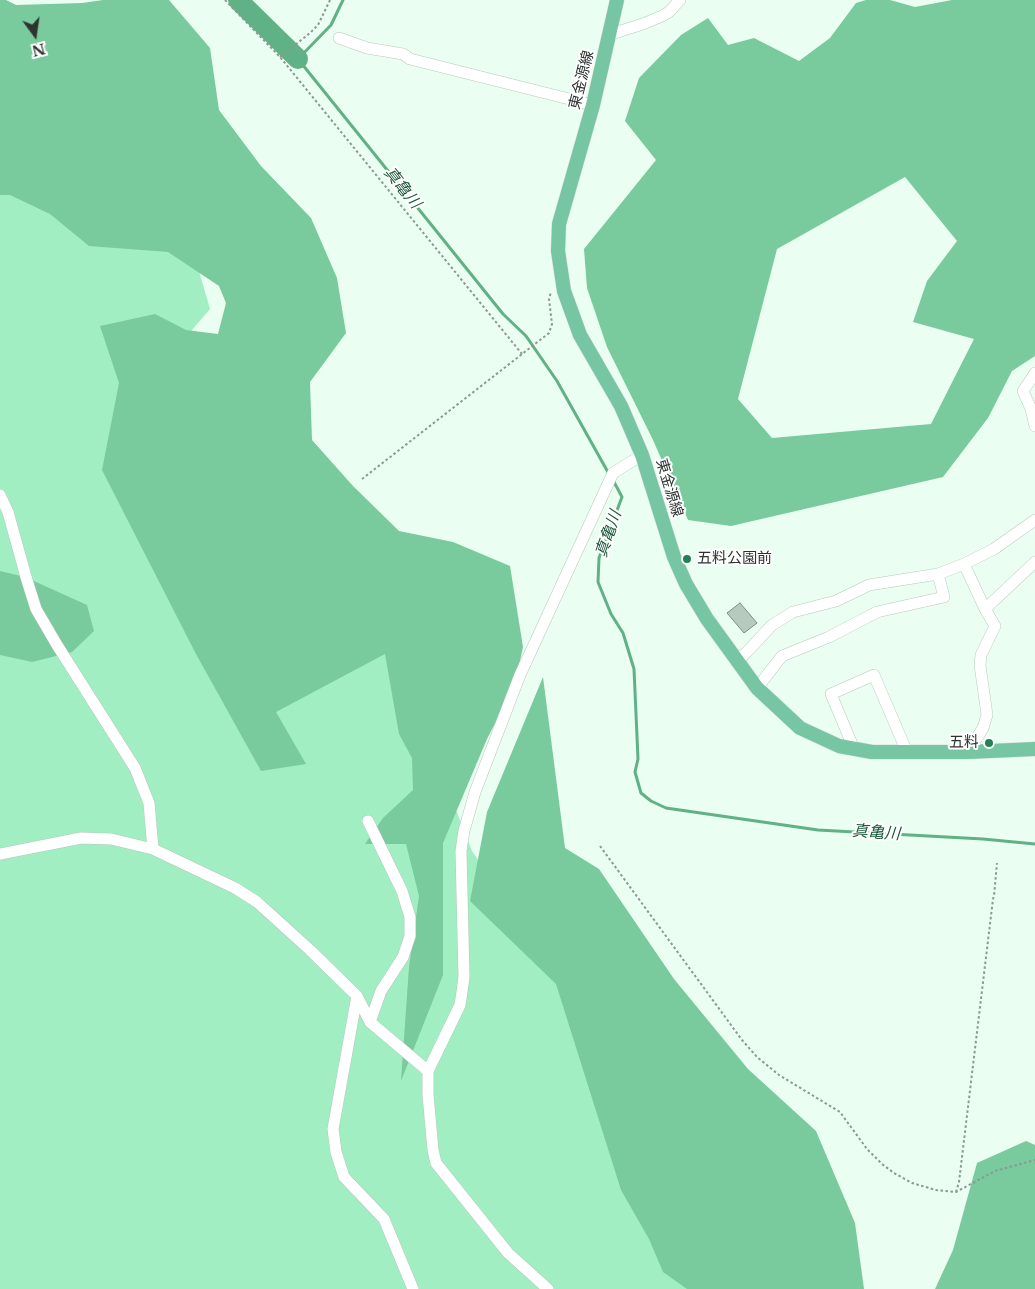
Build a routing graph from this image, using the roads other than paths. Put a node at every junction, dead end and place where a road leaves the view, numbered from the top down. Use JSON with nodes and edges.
{"nodes":[{"id":1,"x":617,"y":0,"type":"edge"},
{"id":2,"x":680,"y":0,"type":"edge"},
{"id":3,"x":610,"y":34,"type":"junction"},
{"id":4,"x":339,"y":38,"type":"dead end"},
{"id":5,"x":593,"y":105,"type":"junction"},
{"id":6,"x":1035,"y":373,"type":"edge"},
{"id":7,"x":1033,"y":411,"type":"edge"},
{"id":8,"x":1035,"y":426,"type":"edge"},
{"id":9,"x":642,"y":455,"type":"junction"},
{"id":10,"x":0,"y":495,"type":"edge"},
{"id":11,"x":1035,"y":520,"type":"edge"},
{"id":12,"x":1035,"y":562,"type":"edge"},
{"id":13,"x":964,"y":564,"type":"junction"},
{"id":14,"x":938,"y":574,"type":"junction"},
{"id":15,"x":985,"y":609,"type":"junction"},
{"id":16,"x":735,"y":660,"type":"junction"},
{"id":17,"x":756,"y":688,"type":"junction"},
{"id":18,"x":854,"y":749,"type":"junction"},
{"id":19,"x":1035,"y":750,"type":"edge"},
{"id":20,"x":907,"y":752,"type":"junction"},
{"id":21,"x":968,"y":752,"type":"junction"},
{"id":22,"x":368,"y":821,"type":"dead end"},
{"id":23,"x":153,"y":849,"type":"junction"},
{"id":24,"x":0,"y":854,"type":"edge"},
{"id":25,"x":358,"y":996,"type":"junction"},
{"id":26,"x":370,"y":1022,"type":"junction"},
{"id":27,"x":428,"y":1071,"type":"junction"},
{"id":28,"x":413,"y":1289,"type":"edge"},
{"id":29,"x":548,"y":1289,"type":"edge"}],
"edges":[{"from":1,"to":3,"type":"main road","name":"東金源線"},
{"from":2,"to":3,"type":"street"},
{"from":3,"to":5,"type":"main road","name":"東金源線"},
{"from":4,"to":5,"type":"street"},
{"from":5,"to":9,"type":"main road","name":"東金源線"},
{"from":6,"to":7,"type":"street"},
{"from":7,"to":8,"type":"street"},
{"from":9,"to":16,"type":"main road","name":"東金源線"},
{"from":9,"to":27,"type":"street"},
{"from":10,"to":23,"type":"street"},
{"from":11,"to":13,"type":"street"},
{"from":12,"to":15,"type":"street"},
{"from":13,"to":14,"type":"street"},
{"from":13,"to":15,"type":"street"},
{"from":14,"to":16,"type":"street"},
{"from":14,"to":17,"type":"street"},
{"from":15,"to":21,"type":"street"},
{"from":16,"to":17,"type":"main road","name":"東金源線"},
{"from":17,"to":18,"type":"main road","name":"東金源線"},
{"from":18,"to":20,"type":"main road","name":"東金源線"},
{"from":18,"to":20,"type":"street"},
{"from":19,"to":21,"type":"main road","name":"東金源線"},
{"from":20,"to":21,"type":"main road","name":"東金源線"},
{"from":22,"to":26,"type":"street"},
{"from":23,"to":24,"type":"street"},
{"from":23,"to":25,"type":"street"},
{"from":25,"to":26,"type":"street"},
{"from":25,"to":28,"type":"street"},
{"from":26,"to":27,"type":"street"},
{"from":27,"to":29,"type":"street"}]}
